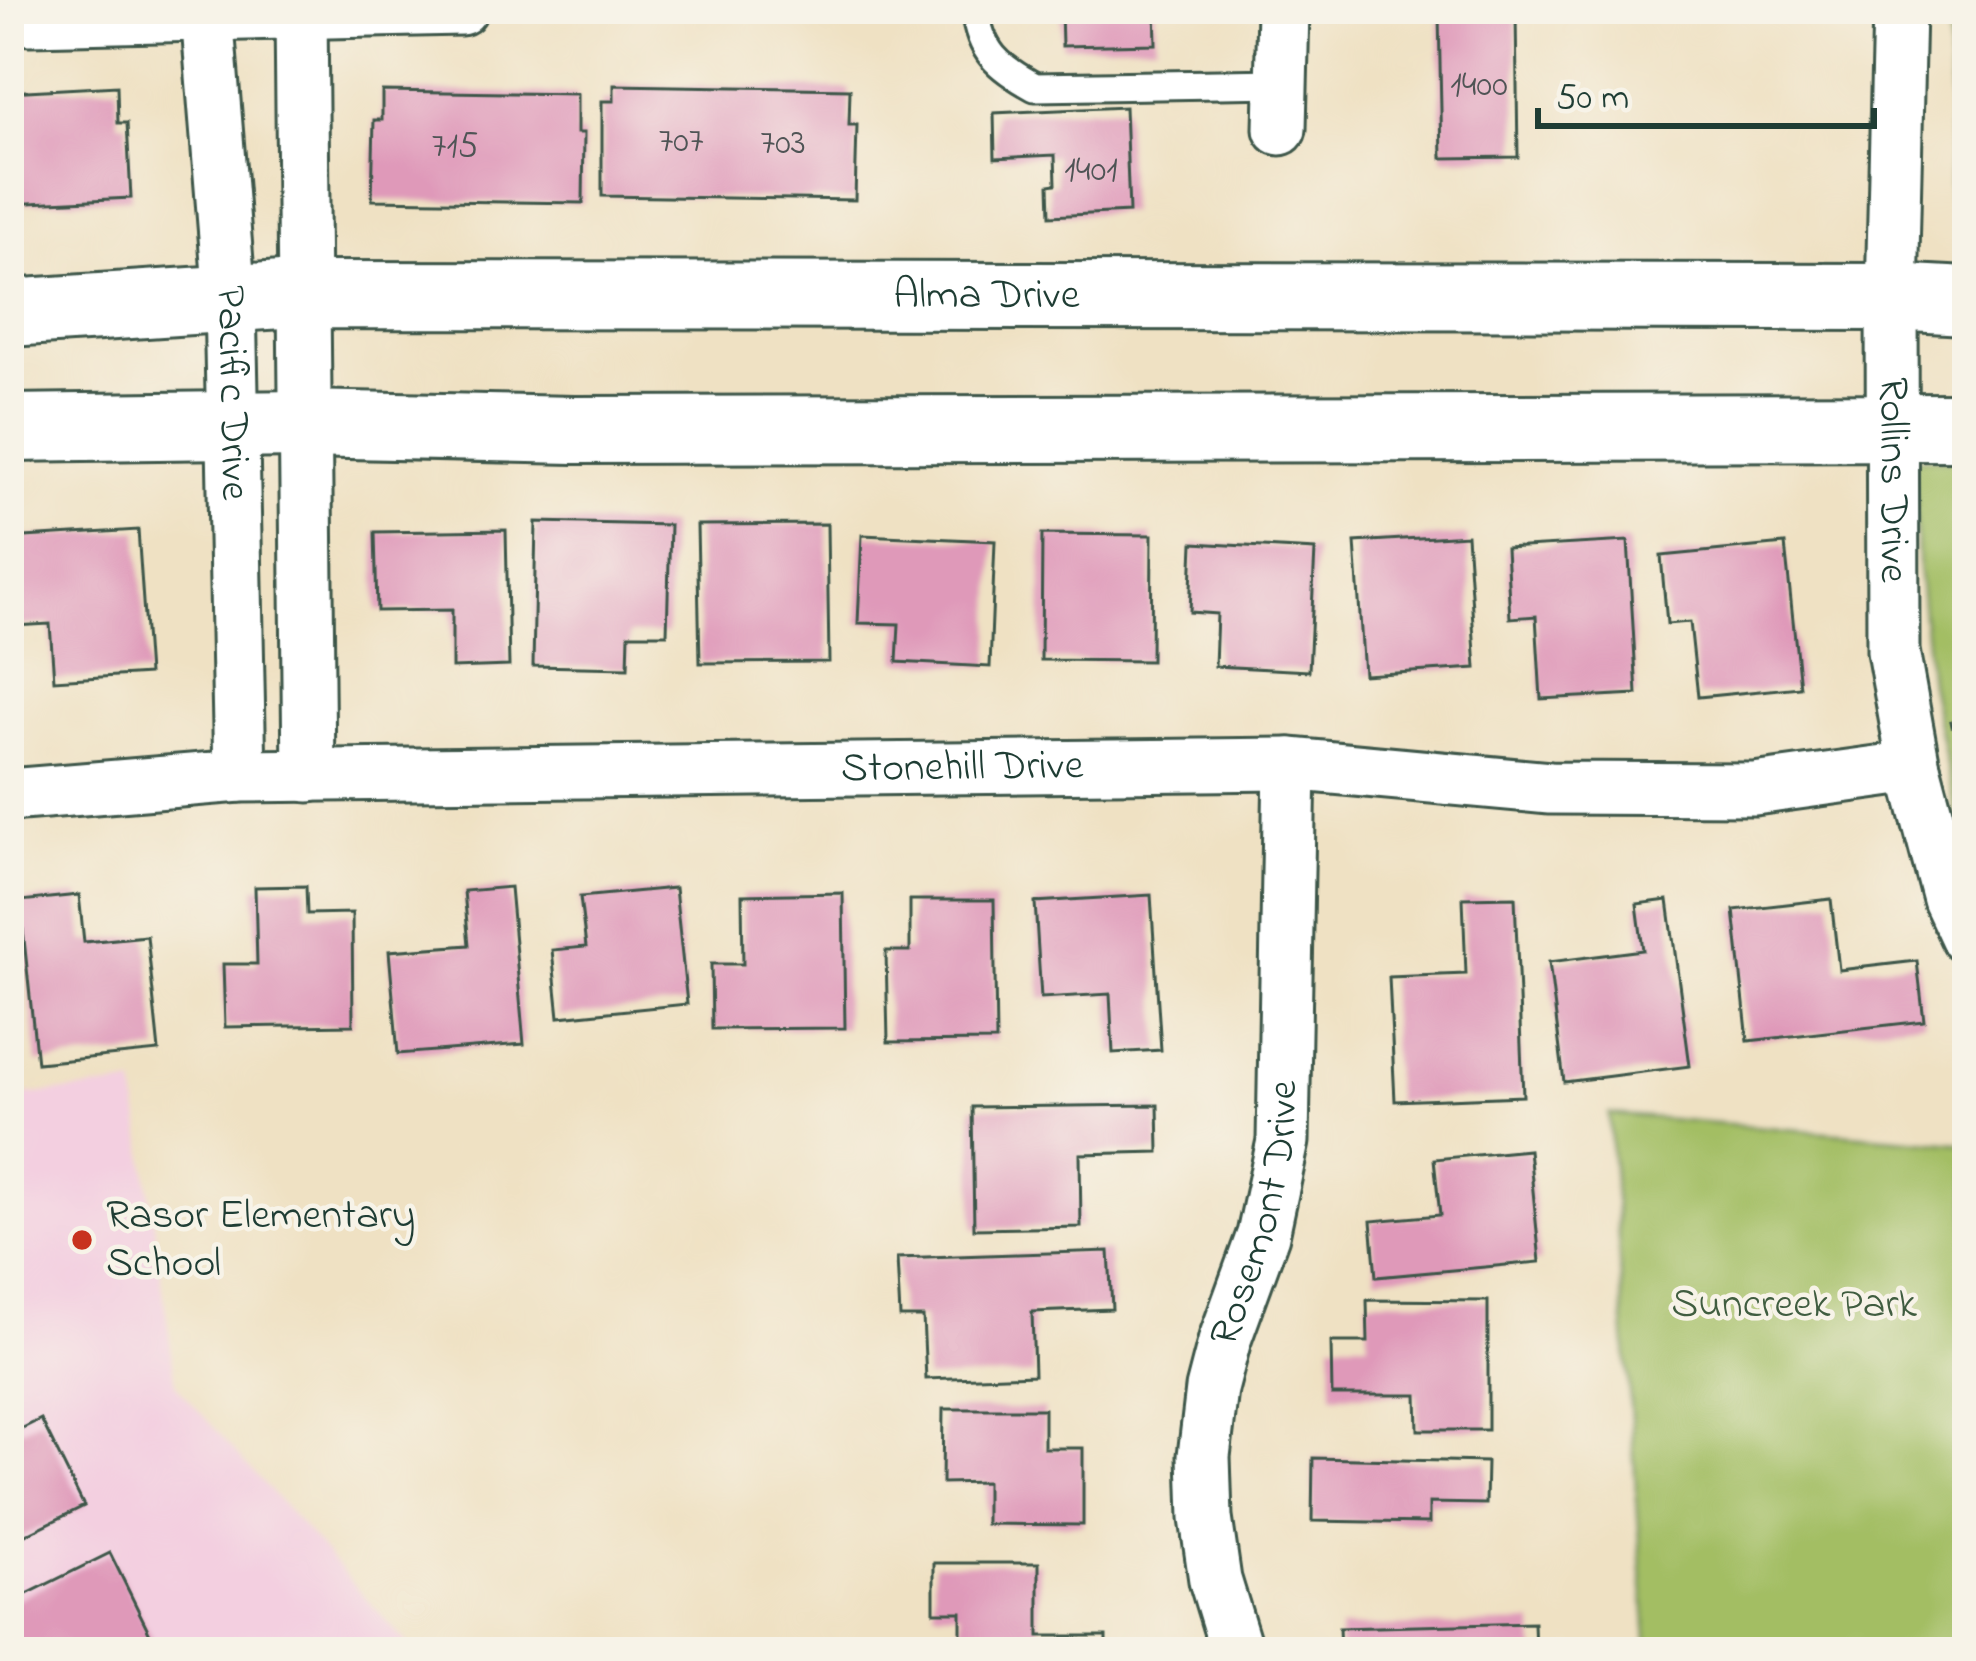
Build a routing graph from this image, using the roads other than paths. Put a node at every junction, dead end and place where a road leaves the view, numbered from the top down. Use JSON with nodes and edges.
{"nodes":[{"id":1,"x":460,"y":9,"type":"edge"},
{"id":2,"x":976,"y":9,"type":"edge"},
{"id":3,"x":1283,"y":9,"type":"edge"},
{"id":4,"x":1899,"y":9,"type":"edge"},
{"id":5,"x":208,"y":13,"type":"junction"},
{"id":6,"x":29,"y":14,"type":"edge"},
{"id":7,"x":301,"y":14,"type":"junction"},
{"id":8,"x":1280,"y":106,"type":"joint"},
{"id":9,"x":304,"y":296,"type":"junction"},
{"id":10,"x":1892,"y":297,"type":"junction"},
{"id":11,"x":230,"y":299,"type":"junction"},
{"id":12,"x":1967,"y":301,"type":"edge"},
{"id":13,"x":9,"y":313,"type":"edge"},
{"id":14,"x":304,"y":424,"type":"junction"},
{"id":15,"x":1892,"y":426,"type":"junction"},
{"id":16,"x":232,"y":427,"type":"junction"},
{"id":17,"x":1967,"y":427,"type":"edge"},
{"id":18,"x":9,"y":428,"type":"edge"},
{"id":19,"x":1290,"y":764,"type":"junction"},
{"id":20,"x":1914,"y":767,"type":"junction"},
{"id":21,"x":240,"y":776,"type":"junction"},
{"id":22,"x":309,"y":776,"type":"junction"},
{"id":23,"x":9,"y":795,"type":"edge"},
{"id":24,"x":1967,"y":938,"type":"edge"},
{"id":25,"x":1237,"y":1652,"type":"edge"}],
"edges":[{"from":1,"to":7,"type":"street"},
{"from":2,"to":8,"type":"lane"},
{"from":3,"to":8,"type":"street"},
{"from":4,"to":10,"type":"street","name":"Rollins Drive"},
{"from":5,"to":6,"type":"street"},
{"from":5,"to":7,"type":"street"},
{"from":5,"to":11,"type":"street","name":"Pacific Drive"},
{"from":7,"to":9,"type":"street","name":"Pacific Drive"},
{"from":9,"to":10,"type":"main road","name":"Alma Drive"},
{"from":9,"to":11,"type":"main road","name":"Alma Drive"},
{"from":9,"to":14,"type":"street","name":"Pacific Drive"},
{"from":10,"to":12,"type":"main road","name":"Alma Drive"},
{"from":10,"to":15,"type":"street","name":"Rollins Drive"},
{"from":11,"to":13,"type":"main road","name":"Alma Drive"},
{"from":11,"to":16,"type":"street","name":"Pacific Drive"},
{"from":14,"to":15,"type":"main road"},
{"from":14,"to":16,"type":"main road"},
{"from":14,"to":22,"type":"street","name":"Pacific Drive"},
{"from":15,"to":17,"type":"main road"},
{"from":15,"to":20,"type":"street","name":"Rollins Drive"},
{"from":16,"to":18,"type":"main road"},
{"from":16,"to":21,"type":"street","name":"Pacific Drive"},
{"from":19,"to":20,"type":"street","name":"Stonehill Drive"},
{"from":19,"to":22,"type":"street","name":"Stonehill Drive"},
{"from":19,"to":25,"type":"street","name":"Rosemont Drive"},
{"from":20,"to":24,"type":"street","name":"Rollins Drive"},
{"from":21,"to":22,"type":"street","name":"Stonehill Drive"},
{"from":21,"to":23,"type":"street","name":"Stonehill Drive"}]}
